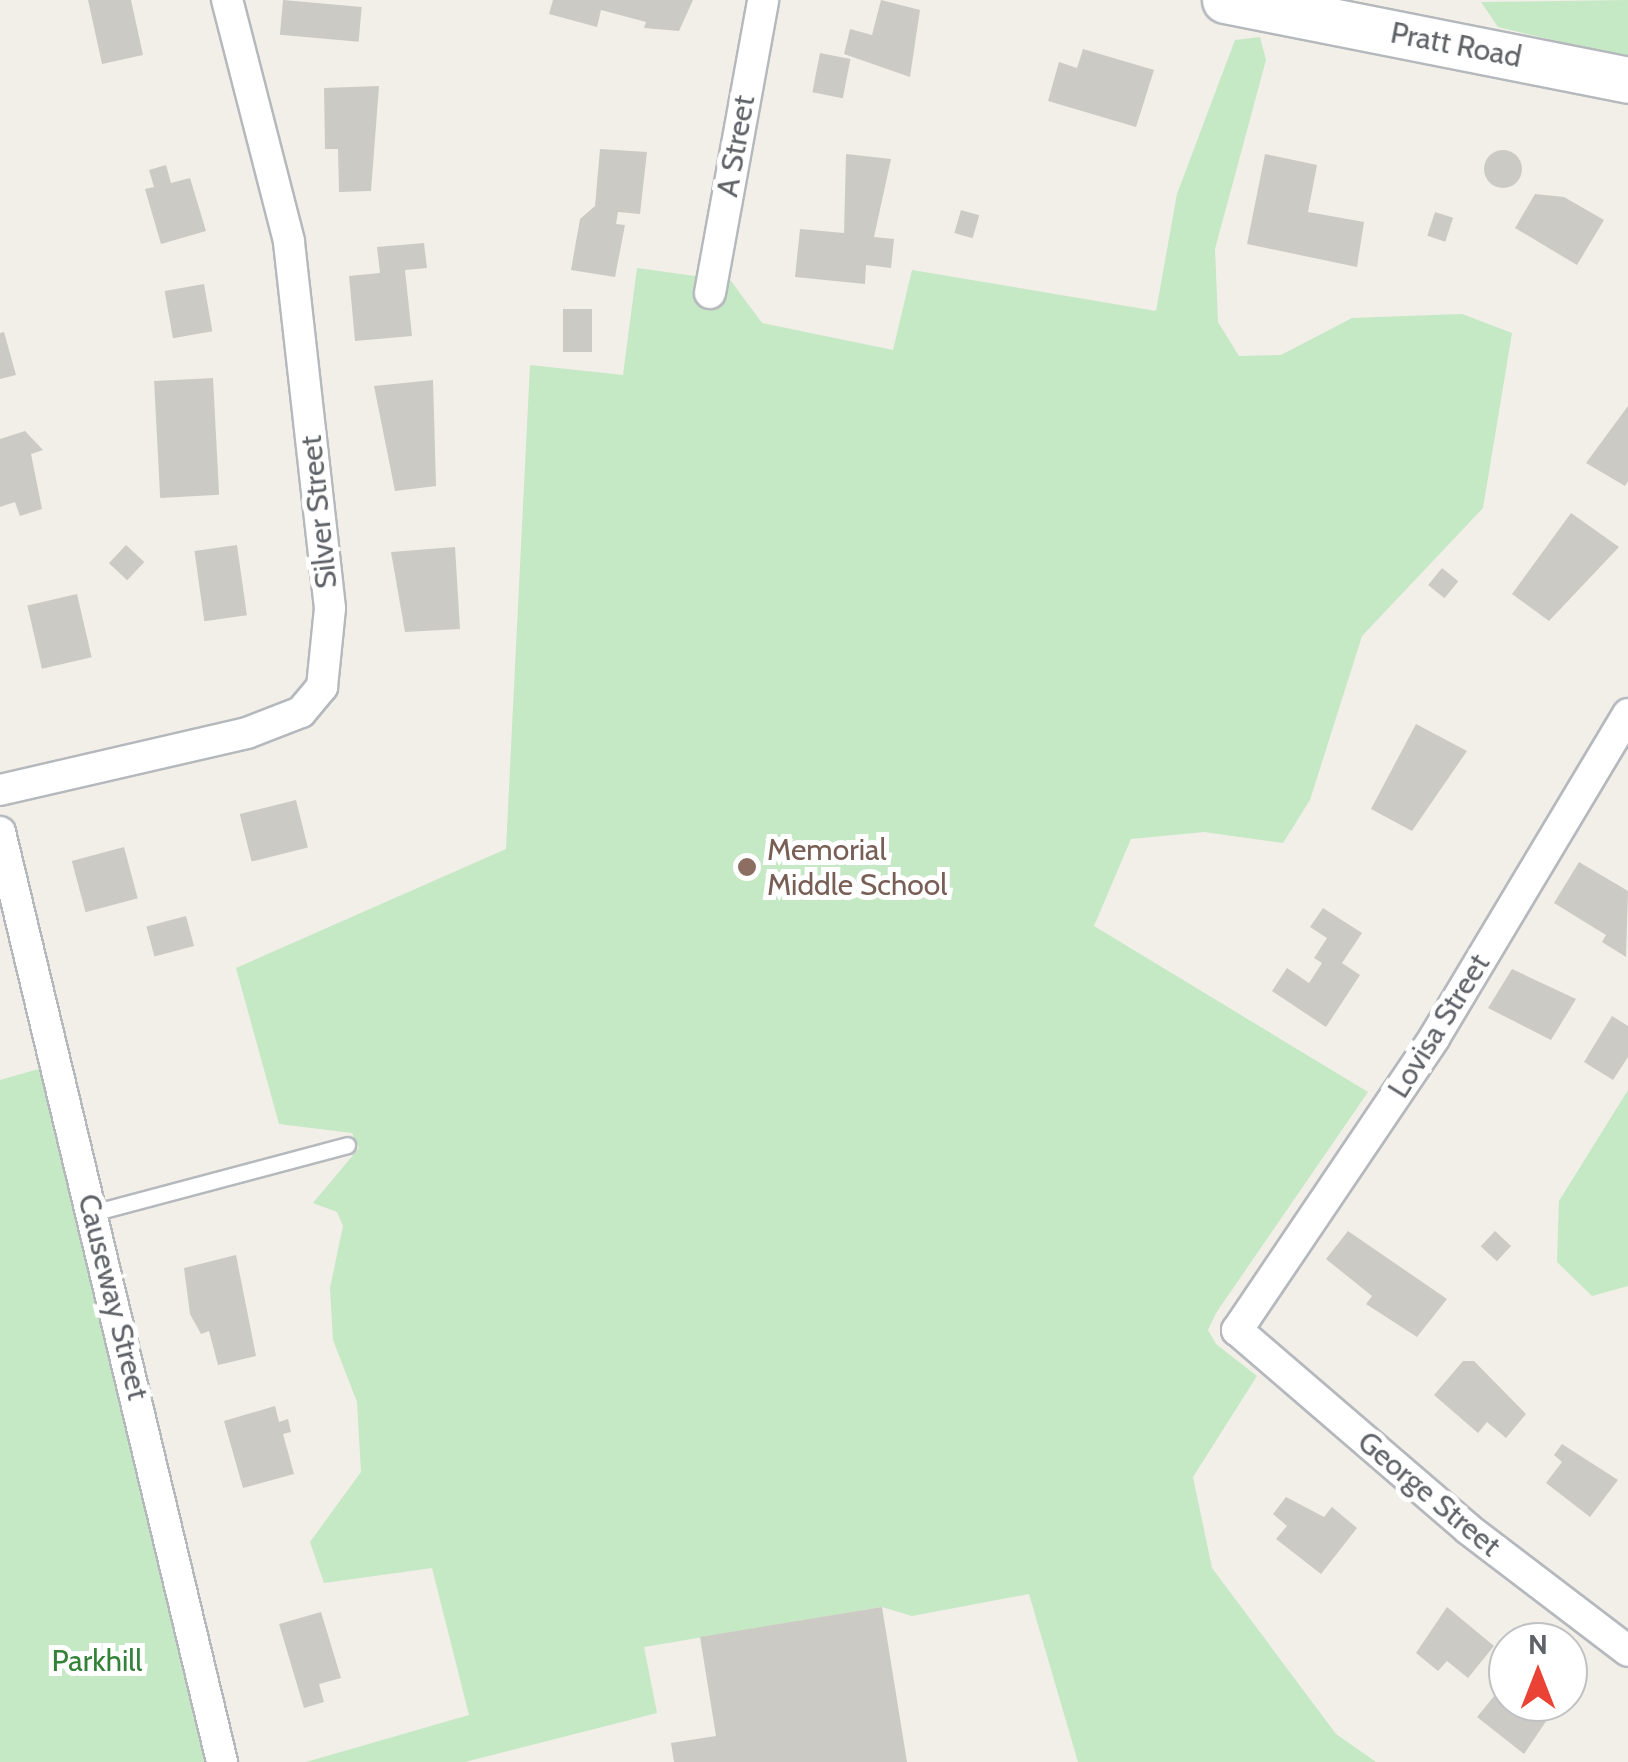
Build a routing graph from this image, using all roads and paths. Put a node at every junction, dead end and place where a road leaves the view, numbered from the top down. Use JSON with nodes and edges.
{"nodes":[{"id":1,"x":227,"y":0,"type":"edge"},
{"id":2,"x":763,"y":0,"type":"edge"},
{"id":3,"x":1226,"y":0,"type":"edge"},
{"id":4,"x":1628,"y":80,"type":"edge"},
{"id":5,"x":710,"y":292,"type":"dead end"},
{"id":6,"x":1628,"y":714,"type":"edge"},
{"id":7,"x":0,"y":790,"type":"edge"},
{"id":8,"x":0,"y":832,"type":"edge"},
{"id":9,"x":347,"y":1145,"type":"dead end"},
{"id":10,"x":92,"y":1213,"type":"junction"},
{"id":11,"x":1236,"y":1330,"type":"joint"},
{"id":12,"x":1628,"y":1651,"type":"edge"},
{"id":13,"x":222,"y":1762,"type":"edge"}],
"edges":[{"from":1,"to":7,"type":"street","name":"Silver Street"},
{"from":2,"to":5,"type":"street","name":"A Street"},
{"from":3,"to":4,"type":"street","name":"Pratt Road"},
{"from":6,"to":11,"type":"street","name":"Lovisa Street"},
{"from":8,"to":10,"type":"street","name":"Causeway Street"},
{"from":9,"to":10,"type":"lane"},
{"from":10,"to":13,"type":"street","name":"Causeway Street"},
{"from":11,"to":12,"type":"street","name":"George Street"}]}
